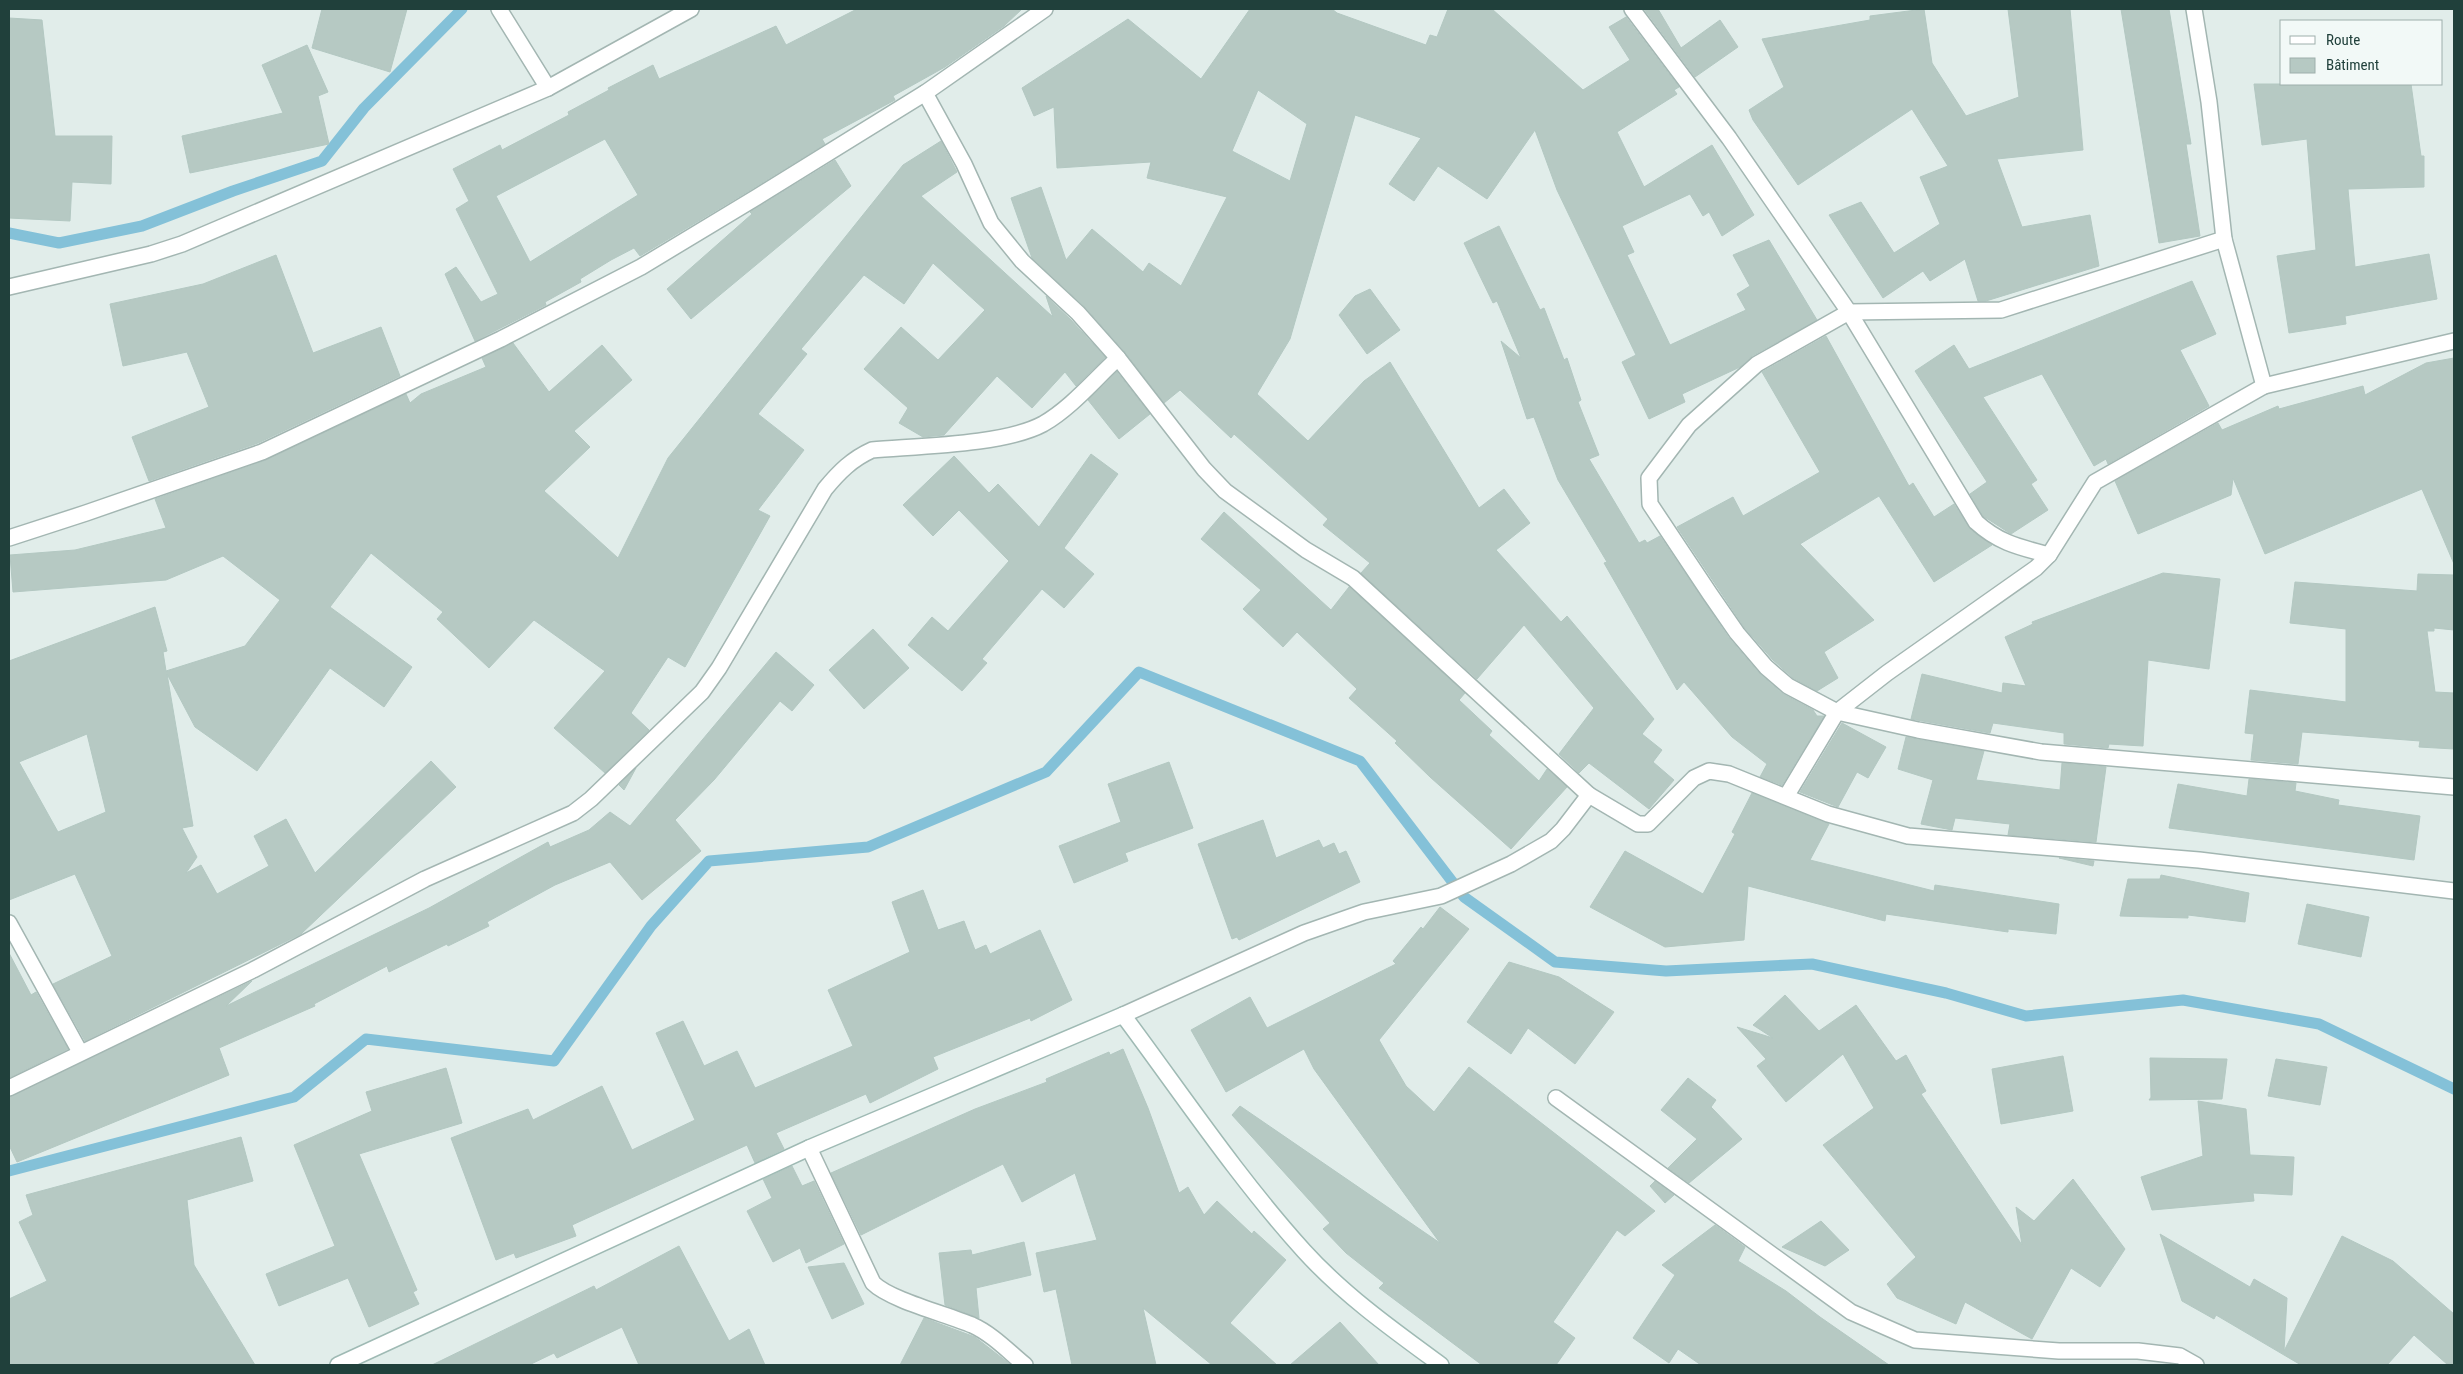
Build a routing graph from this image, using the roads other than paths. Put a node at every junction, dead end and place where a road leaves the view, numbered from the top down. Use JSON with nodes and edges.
{"nodes":[{"id":1,"x":499,"y":9,"type":"edge"},
{"id":2,"x":691,"y":9,"type":"edge"},
{"id":3,"x":1045,"y":9,"type":"edge"},
{"id":4,"x":1632,"y":9,"type":"edge"},
{"id":5,"x":2194,"y":9,"type":"edge"},
{"id":6,"x":548,"y":88,"type":"junction"},
{"id":7,"x":925,"y":93,"type":"junction"},
{"id":8,"x":2224,"y":239,"type":"junction"},
{"id":9,"x":9,"y":287,"type":"edge"},
{"id":10,"x":1849,"y":312,"type":"junction"},
{"id":11,"x":2454,"y":341,"type":"edge"},
{"id":12,"x":1118,"y":358,"type":"junction"},
{"id":13,"x":2264,"y":386,"type":"junction"},
{"id":14,"x":9,"y":538,"type":"edge"},
{"id":15,"x":2049,"y":555,"type":"junction"},
{"id":16,"x":1837,"y":712,"type":"junction"},
{"id":17,"x":2454,"y":787,"type":"edge"},
{"id":18,"x":1589,"y":795,"type":"junction"},
{"id":19,"x":1787,"y":795,"type":"junction"},
{"id":20,"x":2454,"y":891,"type":"edge"},
{"id":21,"x":9,"y":923,"type":"edge"},
{"id":22,"x":1123,"y":1015,"type":"junction"},
{"id":23,"x":80,"y":1052,"type":"junction"},
{"id":24,"x":9,"y":1088,"type":"edge"},
{"id":25,"x":1556,"y":1098,"type":"dead end"},
{"id":26,"x":809,"y":1148,"type":"junction"},
{"id":27,"x":338,"y":1365,"type":"edge"},
{"id":28,"x":1025,"y":1365,"type":"edge"},
{"id":29,"x":1441,"y":1365,"type":"edge"},
{"id":30,"x":2196,"y":1365,"type":"edge"}],
"edges":[{"from":1,"to":6,"type":"street"},
{"from":2,"to":6,"type":"street"},
{"from":3,"to":7,"type":"street"},
{"from":4,"to":10,"type":"street"},
{"from":5,"to":8,"type":"street"},
{"from":6,"to":9,"type":"street"},
{"from":7,"to":12,"type":"street"},
{"from":7,"to":14,"type":"street"},
{"from":8,"to":10,"type":"street"},
{"from":8,"to":13,"type":"street"},
{"from":10,"to":15,"type":"street"},
{"from":10,"to":16,"type":"street"},
{"from":11,"to":13,"type":"street"},
{"from":12,"to":18,"type":"street"},
{"from":12,"to":23,"type":"street"},
{"from":13,"to":15,"type":"street"},
{"from":15,"to":16,"type":"street"},
{"from":16,"to":17,"type":"street"},
{"from":16,"to":19,"type":"street"},
{"from":18,"to":19,"type":"street"},
{"from":18,"to":22,"type":"street"},
{"from":19,"to":20,"type":"street"},
{"from":21,"to":23,"type":"street"},
{"from":22,"to":26,"type":"street"},
{"from":22,"to":29,"type":"street"},
{"from":23,"to":24,"type":"street"},
{"from":25,"to":30,"type":"street"},
{"from":26,"to":27,"type":"street"},
{"from":26,"to":28,"type":"street"}]}
